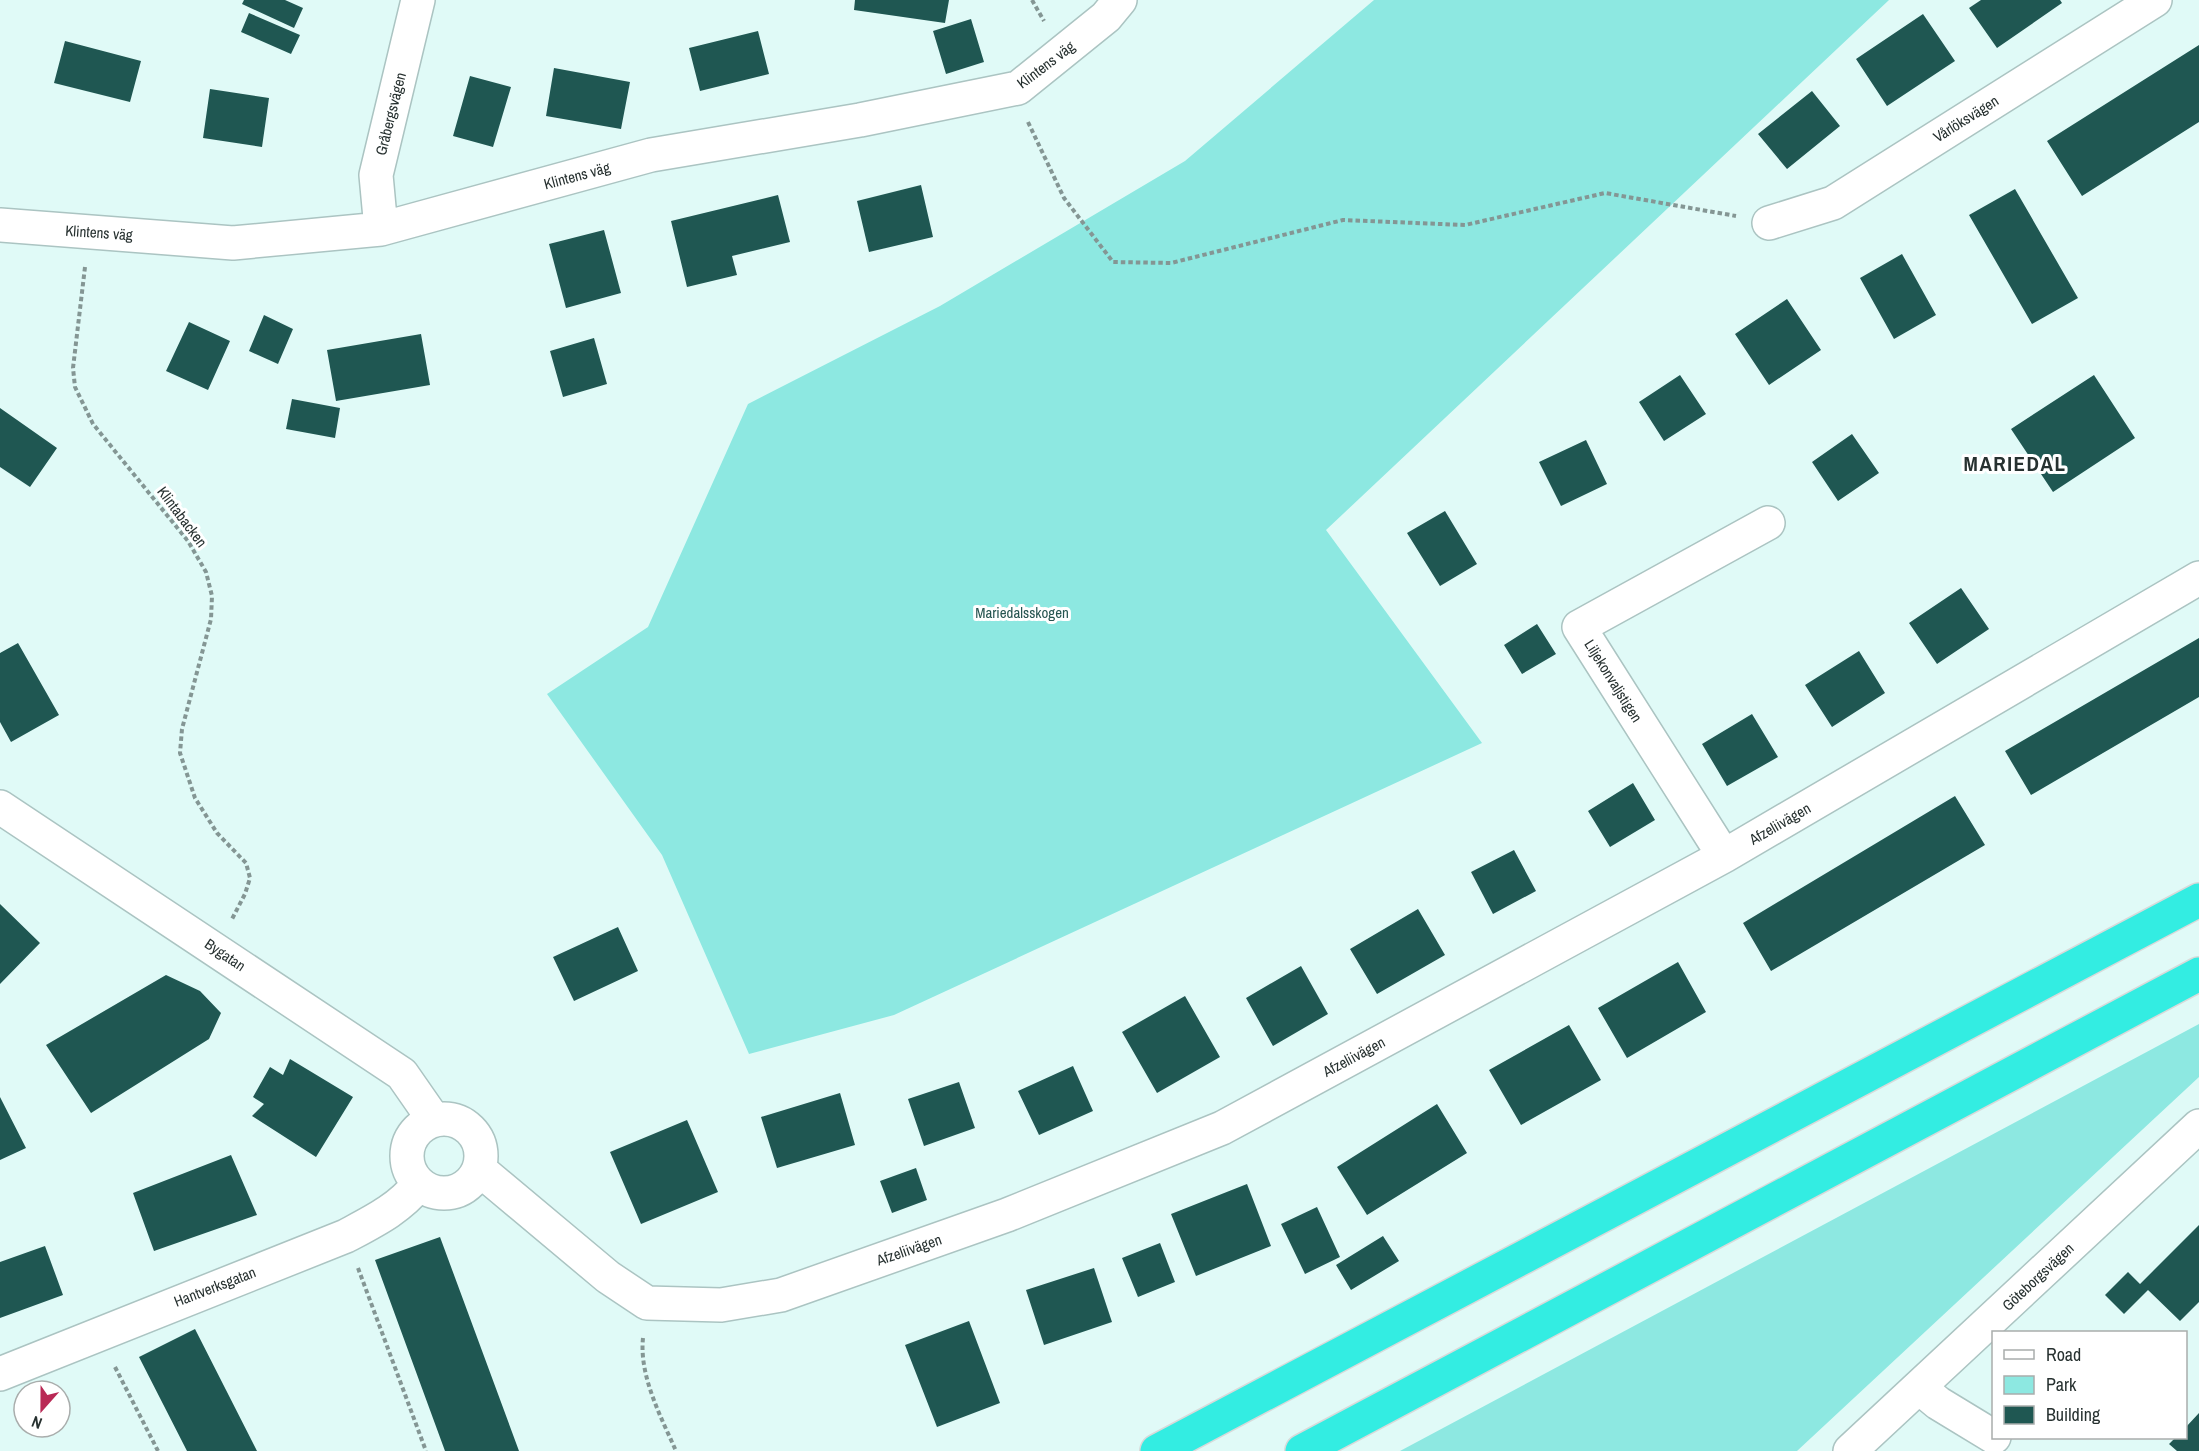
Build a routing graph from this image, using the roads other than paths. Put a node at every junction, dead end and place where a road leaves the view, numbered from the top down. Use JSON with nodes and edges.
{"nodes":[{"id":1,"x":418,"y":0,"type":"edge"},
{"id":2,"x":1120,"y":0,"type":"edge"},
{"id":3,"x":2155,"y":0,"type":"edge"},
{"id":4,"x":1769,"y":223,"type":"road end"},
{"id":5,"x":0,"y":225,"type":"edge"},
{"id":6,"x":381,"y":229,"type":"junction"},
{"id":7,"x":1768,"y":523,"type":"dead end"},
{"id":8,"x":2199,"y":578,"type":"edge"},
{"id":9,"x":0,"y":807,"type":"edge"},
{"id":10,"x":1724,"y":856,"type":"junction"},
{"id":11,"x":2199,"y":900,"type":"edge"},
{"id":12,"x":2199,"y":974,"type":"edge"},
{"id":13,"x":434,"y":1120,"type":"junction"},
{"id":14,"x":2199,"y":1126,"type":"edge"},
{"id":15,"x":479,"y":1169,"type":"junction"},
{"id":16,"x":419,"y":1184,"type":"junction"},
{"id":17,"x":0,"y":1374,"type":"edge"},
{"id":18,"x":1920,"y":1388,"type":"junction"},
{"id":19,"x":1992,"y":1436,"type":"edge"},
{"id":20,"x":1997,"y":1439,"type":"edge"},
{"id":21,"x":1157,"y":1451,"type":"edge"},
{"id":22,"x":1302,"y":1451,"type":"edge"},
{"id":23,"x":1850,"y":1451,"type":"edge"},
{"id":24,"x":2017,"y":1451,"type":"edge"}],
"edges":[{"from":1,"to":6,"type":"street","name":"Gråbergsvägen"},
{"from":2,"to":6,"type":"street","name":"Klintens väg"},
{"from":3,"to":4,"type":"street","name":"Vårlöksvägen"},
{"from":5,"to":6,"type":"street","name":"Klintens väg"},
{"from":7,"to":10,"type":"street","name":"Liljekonvaljstigen"},
{"from":8,"to":10,"type":"street","name":"Afzeliivägen"},
{"from":9,"to":13,"type":"street","name":"Bygatan"},
{"from":10,"to":15,"type":"street","name":"Afzeliivägen"},
{"from":11,"to":21,"type":"highway"},
{"from":12,"to":22,"type":"highway"},
{"from":13,"to":15,"type":"street"},
{"from":13,"to":16,"type":"street"},
{"from":14,"to":18,"type":"street","name":"Göteborgsvägen"},
{"from":15,"to":16,"type":"street"},
{"from":16,"to":17,"type":"street","name":"Hantverksgatan"},
{"from":18,"to":19,"type":"street"},
{"from":18,"to":23,"type":"street","name":"Göteborgsvägen"},
{"from":20,"to":24,"type":"street"}]}
